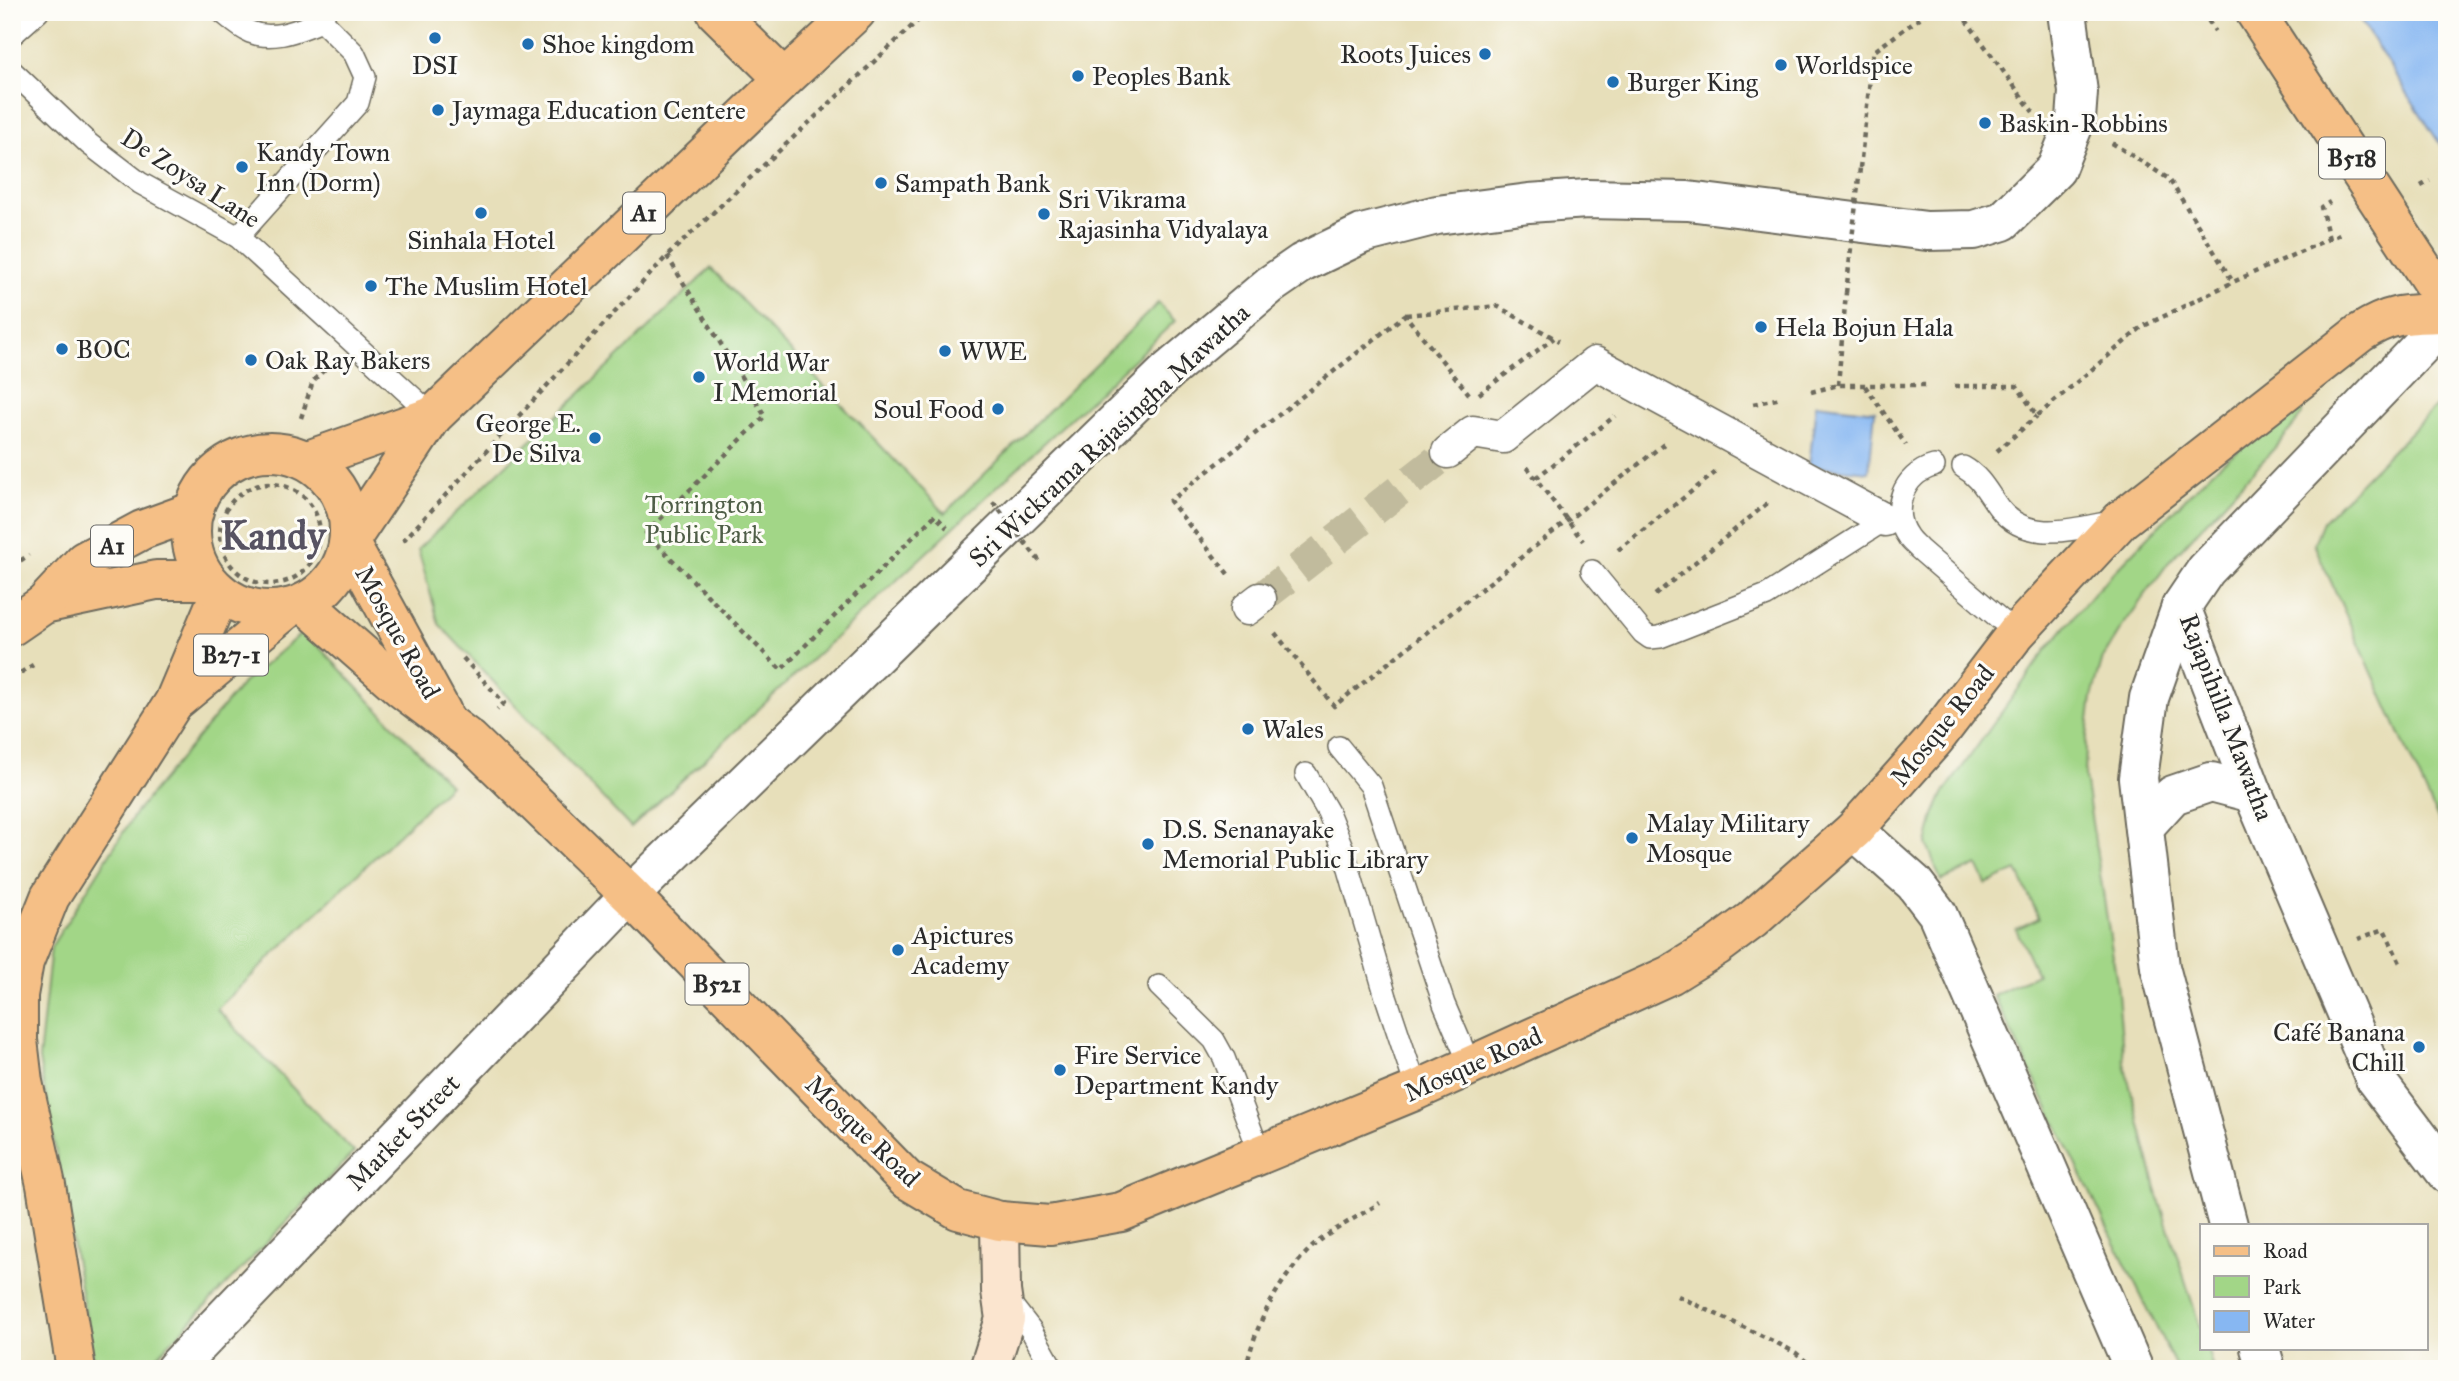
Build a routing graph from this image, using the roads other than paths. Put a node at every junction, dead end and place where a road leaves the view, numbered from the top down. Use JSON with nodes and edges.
{"nodes":[{"id":1,"x":37,"y":12,"type":"edge"},
{"id":2,"x":222,"y":12,"type":"edge"},
{"id":3,"x":716,"y":12,"type":"edge"},
{"id":4,"x":856,"y":12,"type":"edge"},
{"id":5,"x":2067,"y":12,"type":"edge"},
{"id":6,"x":2255,"y":12,"type":"edge"},
{"id":7,"x":324,"y":17,"type":"edge"},
{"id":8,"x":12,"y":35,"type":"edge"},
{"id":9,"x":12,"y":71,"type":"edge"},
{"id":10,"x":784,"y":79,"type":"junction"},
{"id":11,"x":237,"y":237,"type":"junction"},
{"id":12,"x":2447,"y":305,"type":"edge"},
{"id":13,"x":2447,"y":313,"type":"edge"},
{"id":14,"x":2447,"y":319,"type":"edge"},
{"id":15,"x":433,"y":415,"type":"junction"},
{"id":16,"x":1448,"y":452,"type":"tunnel mouth"},
{"id":17,"x":309,"y":460,"type":"junction"},
{"id":18,"x":1929,"y":467,"type":"road end"},
{"id":19,"x":1968,"y":470,"type":"road end"},
{"id":20,"x":194,"y":511,"type":"junction"},
{"id":21,"x":1892,"y":515,"type":"junction"},
{"id":22,"x":2121,"y":520,"type":"junction"},
{"id":23,"x":349,"y":542,"type":"junction"},
{"id":24,"x":1592,"y":571,"type":"dead end"},
{"id":25,"x":214,"y":586,"type":"junction"},
{"id":26,"x":297,"y":595,"type":"junction"},
{"id":27,"x":44,"y":604,"type":"junction"},
{"id":28,"x":2181,"y":607,"type":"junction"},
{"id":29,"x":12,"y":626,"type":"edge"},
{"id":30,"x":2016,"y":632,"type":"junction"},
{"id":31,"x":174,"y":702,"type":"junction"},
{"id":32,"x":448,"y":723,"type":"junction"},
{"id":33,"x":1339,"y":747,"type":"dead end"},
{"id":34,"x":1306,"y":775,"type":"dead end"},
{"id":35,"x":2253,"y":793,"type":"junction"},
{"id":36,"x":2144,"y":827,"type":"junction"},
{"id":37,"x":1854,"y":831,"type":"junction"},
{"id":38,"x":631,"y":895,"type":"junction"},
{"id":39,"x":1159,"y":986,"type":"dead end"},
{"id":40,"x":1470,"y":1065,"type":"junction"},
{"id":41,"x":1417,"y":1090,"type":"junction"},
{"id":42,"x":1261,"y":1156,"type":"junction"},
{"id":43,"x":2447,"y":1174,"type":"edge"},
{"id":44,"x":1000,"y":1221,"type":"junction"},
{"id":45,"x":2228,"y":1224,"type":"edge"},
{"id":46,"x":1001,"y":1291,"type":"junction"},
{"id":47,"x":2261,"y":1350,"type":"edge"},
{"id":48,"x":76,"y":1369,"type":"edge"},
{"id":49,"x":175,"y":1369,"type":"edge"},
{"id":50,"x":989,"y":1369,"type":"edge"},
{"id":51,"x":1053,"y":1369,"type":"edge"},
{"id":52,"x":2134,"y":1369,"type":"edge"},
{"id":53,"x":2266,"y":1369,"type":"edge"}],
"edges":[{"from":1,"to":8,"type":"lane"},
{"from":2,"to":7,"type":"lane"},
{"from":3,"to":10,"type":"main road"},
{"from":4,"to":10,"type":"main road","number":"A1"},
{"from":5,"to":38,"type":"street","name":"Sri Wickrama Rajasingha Mawatha"},
{"from":6,"to":12,"type":"main road","number":"B518"},
{"from":7,"to":11,"type":"lane"},
{"from":9,"to":11,"type":"lane","name":"De Zoysa Lane"},
{"from":10,"to":15,"type":"main road","number":"A1"},
{"from":11,"to":15,"type":"lane","name":"De Zoysa Lane"},
{"from":13,"to":22,"type":"main road","name":"Mosque Road","number":"B521"},
{"from":14,"to":28,"type":"street","name":"Rajapihilla Mawatha"},
{"from":15,"to":17,"type":"main road","number":"A1"},
{"from":15,"to":23,"type":"main road","number":"A1"},
{"from":16,"to":21,"type":"street"},
{"from":17,"to":20,"type":"main road"},
{"from":17,"to":23,"type":"main road"},
{"from":18,"to":21,"type":"lane"},
{"from":19,"to":22,"type":"lane"},
{"from":20,"to":25,"type":"main road"},
{"from":20,"to":27,"type":"main road","number":"A1"},
{"from":21,"to":24,"type":"lane"},
{"from":21,"to":30,"type":"lane"},
{"from":22,"to":30,"type":"main road","name":"Mosque Road","number":"B521"},
{"from":23,"to":26,"type":"main road"},
{"from":23,"to":32,"type":"main road","name":"Mosque Road","number":"B521"},
{"from":25,"to":26,"type":"main road"},
{"from":25,"to":27,"type":"main road","number":"A1"},
{"from":25,"to":31,"type":"main road","number":"B27-1"},
{"from":26,"to":31,"type":"main road","number":"B27-1"},
{"from":26,"to":32,"type":"main road","name":"Mosque Road","number":"B521"},
{"from":27,"to":29,"type":"main road","number":"A1"},
{"from":28,"to":35,"type":"street","name":"Rajapihilla Mawatha"},
{"from":28,"to":36,"type":"street"},
{"from":30,"to":37,"type":"main road","name":"Mosque Road","number":"B521"},
{"from":31,"to":48,"type":"main road","number":"B27-1"},
{"from":32,"to":38,"type":"main road","name":"Mosque Road","number":"B521"},
{"from":33,"to":40,"type":"lane"},
{"from":34,"to":41,"type":"lane"},
{"from":35,"to":36,"type":"street"},
{"from":35,"to":43,"type":"street","name":"Rajapihilla Mawatha"},
{"from":36,"to":45,"type":"street"},
{"from":37,"to":40,"type":"main road","name":"Mosque Road","number":"B521"},
{"from":37,"to":52,"type":"street"},
{"from":38,"to":44,"type":"main road","name":"Mosque Road","number":"B521"},
{"from":38,"to":49,"type":"street","name":"Market Street"},
{"from":39,"to":42,"type":"lane"},
{"from":40,"to":41,"type":"main road","name":"Mosque Road","number":"B521"},
{"from":41,"to":42,"type":"main road","name":"Mosque Road","number":"B521"},
{"from":42,"to":44,"type":"main road","name":"Mosque Road","number":"B521"},
{"from":44,"to":46,"type":"main road"},
{"from":46,"to":50,"type":"main road"},
{"from":46,"to":51,"type":"lane"},
{"from":47,"to":53,"type":"street"}]}
